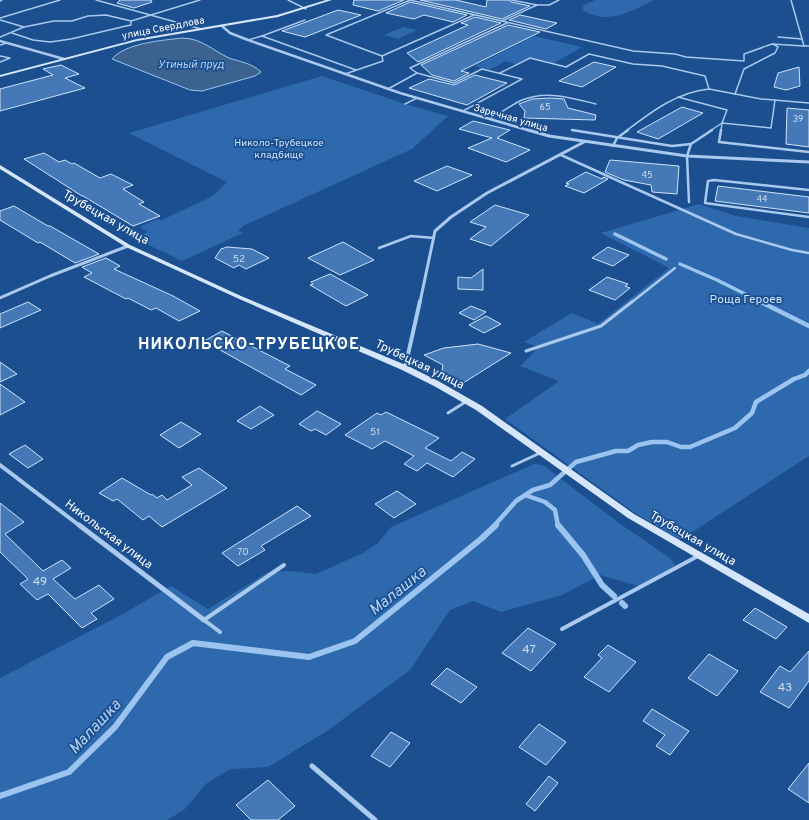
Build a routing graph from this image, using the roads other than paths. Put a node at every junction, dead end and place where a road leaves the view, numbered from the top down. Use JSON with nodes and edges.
{"nodes":[{"id":1,"x":60,"y":0,"type":"edge"},
{"id":2,"x":96,"y":0,"type":"edge"},
{"id":3,"x":200,"y":0,"type":"edge"},
{"id":4,"x":288,"y":0,"type":"edge"},
{"id":5,"x":330,"y":0,"type":"edge"},
{"id":6,"x":410,"y":0,"type":"edge"},
{"id":7,"x":512,"y":0,"type":"edge"},
{"id":8,"x":559,"y":0,"type":"edge"},
{"id":9,"x":791,"y":0,"type":"edge"},
{"id":10,"x":536,"y":5,"type":"junction"},
{"id":11,"x":306,"y":9,"type":"junction"},
{"id":12,"x":474,"y":15,"type":"junction"},
{"id":13,"x":152,"y":16,"type":"junction"},
{"id":14,"x":0,"y":19,"type":"edge"},
{"id":15,"x":305,"y":20,"type":"dead end"},
{"id":16,"x":131,"y":21,"type":"junction"},
{"id":17,"x":502,"y":21,"type":"junction"},
{"id":18,"x":507,"y":22,"type":"junction"},
{"id":19,"x":222,"y":26,"type":"junction"},
{"id":20,"x":24,"y":28,"type":"junction"},
{"id":21,"x":201,"y":29,"type":"junction"},
{"id":22,"x":12,"y":33,"type":"junction"},
{"id":23,"x":262,"y":36,"type":"junction"},
{"id":24,"x":0,"y":37,"type":"edge"},
{"id":25,"x":778,"y":37,"type":"dead end"},
{"id":26,"x":802,"y":39,"type":"junction"},
{"id":27,"x":248,"y":40,"type":"junction"},
{"id":28,"x":0,"y":41,"type":"edge"},
{"id":29,"x":7,"y":43,"type":"junction"},
{"id":30,"x":772,"y":44,"type":"junction"},
{"id":31,"x":0,"y":45,"type":"edge"},
{"id":32,"x":804,"y":46,"type":"junction"},
{"id":33,"x":809,"y":46,"type":"edge"},
{"id":34,"x":0,"y":56,"type":"edge"},
{"id":35,"x":382,"y":56,"type":"junction"},
{"id":36,"x":64,"y":59,"type":"junction"},
{"id":37,"x":0,"y":62,"type":"edge"},
{"id":38,"x":356,"y":70,"type":"junction"},
{"id":39,"x":417,"y":73,"type":"junction"},
{"id":40,"x":500,"y":73,"type":"junction"},
{"id":41,"x":345,"y":74,"type":"junction"},
{"id":42,"x":0,"y":76,"type":"edge"},
{"id":43,"x":388,"y":89,"type":"junction"},
{"id":44,"x":709,"y":89,"type":"junction"},
{"id":45,"x":735,"y":94,"type":"junction"},
{"id":46,"x":678,"y":97,"type":"junction"},
{"id":47,"x":417,"y":98,"type":"junction"},
{"id":48,"x":775,"y":100,"type":"junction"},
{"id":49,"x":809,"y":103,"type":"edge"},
{"id":50,"x":405,"y":104,"type":"dead end"},
{"id":51,"x":596,"y":104,"type":"dead end"},
{"id":52,"x":463,"y":111,"type":"junction"},
{"id":53,"x":490,"y":119,"type":"junction"},
{"id":54,"x":722,"y":123,"type":"junction"},
{"id":55,"x":572,"y":130,"type":"dead end"},
{"id":56,"x":617,"y":138,"type":"junction"},
{"id":57,"x":585,"y":142,"type":"junction"},
{"id":58,"x":691,"y":144,"type":"junction"},
{"id":59,"x":613,"y":146,"type":"junction"},
{"id":60,"x":809,"y":152,"type":"edge"},
{"id":61,"x":561,"y":155,"type":"junction"},
{"id":62,"x":687,"y":156,"type":"junction"},
{"id":63,"x":805,"y":162,"type":"junction"},
{"id":64,"x":809,"y":162,"type":"edge"},
{"id":65,"x":809,"y":166,"type":"edge"},
{"id":66,"x":0,"y":167,"type":"edge"},
{"id":67,"x":809,"y":190,"type":"edge"},
{"id":68,"x":689,"y":202,"type":"dead end"},
{"id":69,"x":809,"y":217,"type":"edge"},
{"id":70,"x":434,"y":238,"type":"junction"},
{"id":71,"x":128,"y":246,"type":"junction"},
{"id":72,"x":379,"y":248,"type":"dead end"},
{"id":73,"x":809,"y":253,"type":"edge"},
{"id":74,"x":675,"y":268,"type":"dead end"},
{"id":75,"x":0,"y":298,"type":"edge"},
{"id":76,"x":526,"y":351,"type":"dead end"},
{"id":77,"x":405,"y":368,"type":"junction"},
{"id":78,"x":467,"y":401,"type":"junction"},
{"id":79,"x":448,"y":413,"type":"dead end"},
{"id":80,"x":544,"y":453,"type":"junction"},
{"id":81,"x":0,"y":465,"type":"edge"},
{"id":82,"x":512,"y":466,"type":"dead end"},
{"id":83,"x":700,"y":556,"type":"junction"},
{"id":84,"x":284,"y":565,"type":"dead end"},
{"id":85,"x":809,"y":619,"type":"edge"},
{"id":86,"x":204,"y":620,"type":"junction"},
{"id":87,"x":562,"y":629,"type":"dead end"},
{"id":88,"x":220,"y":632,"type":"dead end"},
{"id":89,"x":312,"y":766,"type":"dead end"},
{"id":90,"x":375,"y":820,"type":"edge"}],
"edges":[{"from":1,"to":14,"type":"lane"},
{"from":2,"to":13,"type":"lane"},
{"from":3,"to":13,"type":"lane"},
{"from":4,"to":11,"type":"lane"},
{"from":5,"to":11,"type":"main road","name":"улица Свердлова"},
{"from":6,"to":12,"type":"lane"},
{"from":6,"to":35,"type":"lane"},
{"from":7,"to":10,"type":"lane"},
{"from":8,"to":10,"type":"lane"},
{"from":9,"to":26,"type":"lane"},
{"from":10,"to":17,"type":"lane"},
{"from":11,"to":19,"type":"main road","name":"улица Свердлова"},
{"from":12,"to":17,"type":"lane"},
{"from":12,"to":35,"type":"lane"},
{"from":13,"to":16,"type":"lane"},
{"from":13,"to":21,"type":"lane"},
{"from":14,"to":20,"type":"lane"},
{"from":15,"to":23,"type":"lane"},
{"from":16,"to":20,"type":"lane"},
{"from":16,"to":22,"type":"lane"},
{"from":17,"to":18,"type":"lane"},
{"from":18,"to":30,"type":"lane"},
{"from":18,"to":39,"type":"lane"},
{"from":19,"to":21,"type":"main road","name":"улица Свердлова"},
{"from":19,"to":27,"type":"street","name":"Заречная улица"},
{"from":20,"to":22,"type":"lane"},
{"from":21,"to":36,"type":"main road","name":"улица Свердлова"},
{"from":22,"to":24,"type":"lane"},
{"from":23,"to":27,"type":"lane"},
{"from":23,"to":38,"type":"lane"},
{"from":25,"to":26,"type":"lane"},
{"from":26,"to":32,"type":"lane"},
{"from":27,"to":41,"type":"street","name":"Заречная улица"},
{"from":28,"to":29,"type":"street"},
{"from":29,"to":31,"type":"lane"},
{"from":29,"to":36,"type":"street"},
{"from":30,"to":32,"type":"lane"},
{"from":30,"to":45,"type":"lane"},
{"from":32,"to":33,"type":"lane"},
{"from":34,"to":37,"type":"lane"},
{"from":35,"to":38,"type":"lane"},
{"from":36,"to":42,"type":"main road","name":"улица Свердлова"},
{"from":38,"to":41,"type":"lane"},
{"from":39,"to":40,"type":"lane"},
{"from":39,"to":43,"type":"lane"},
{"from":40,"to":44,"type":"lane"},
{"from":40,"to":52,"type":"lane"},
{"from":41,"to":43,"type":"street","name":"Заречная улица"},
{"from":43,"to":47,"type":"street","name":"Заречная улица"},
{"from":44,"to":45,"type":"lane"},
{"from":44,"to":46,"type":"lane"},
{"from":45,"to":48,"type":"lane"},
{"from":46,"to":54,"type":"lane"},
{"from":46,"to":56,"type":"lane"},
{"from":47,"to":50,"type":"lane"},
{"from":47,"to":52,"type":"street","name":"Заречная улица"},
{"from":48,"to":49,"type":"lane"},
{"from":48,"to":54,"type":"lane"},
{"from":51,"to":53,"type":"lane"},
{"from":52,"to":53,"type":"street","name":"Заречная улица"},
{"from":53,"to":57,"type":"street","name":"Заречная улица"},
{"from":54,"to":58,"type":"lane"},
{"from":54,"to":60,"type":"lane"},
{"from":55,"to":56,"type":"lane"},
{"from":56,"to":58,"type":"lane"},
{"from":56,"to":59,"type":"lane"},
{"from":57,"to":59,"type":"street","name":"Заречная улица"},
{"from":57,"to":61,"type":"street"},
{"from":58,"to":62,"type":"lane"},
{"from":59,"to":62,"type":"street","name":"Заречная улица"},
{"from":61,"to":70,"type":"street"},
{"from":61,"to":73,"type":"lane"},
{"from":62,"to":63,"type":"street","name":"Заречная улица"},
{"from":62,"to":68,"type":"lane"},
{"from":63,"to":64,"type":"street","name":"Заречная улица"},
{"from":63,"to":65,"type":"lane"},
{"from":66,"to":71,"type":"main road","name":"Трубецкая улица"},
{"from":67,"to":69,"type":"lane"},
{"from":70,"to":72,"type":"lane"},
{"from":70,"to":77,"type":"street"},
{"from":71,"to":75,"type":"street"},
{"from":71,"to":77,"type":"main road","name":"Трубецкая улица"},
{"from":74,"to":76,"type":"lane"},
{"from":77,"to":78,"type":"main road","name":"Трубецкая улица"},
{"from":78,"to":79,"type":"lane"},
{"from":78,"to":80,"type":"main road","name":"Трубецкая улица"},
{"from":80,"to":82,"type":"lane"},
{"from":80,"to":83,"type":"main road","name":"Трубецкая улица"},
{"from":81,"to":86,"type":"street","name":"Никольская улица"},
{"from":83,"to":85,"type":"main road","name":"Трубецкая улица"},
{"from":83,"to":87,"type":"lane"},
{"from":84,"to":86,"type":"lane"},
{"from":86,"to":88,"type":"lane"},
{"from":89,"to":90,"type":"street"}]}
